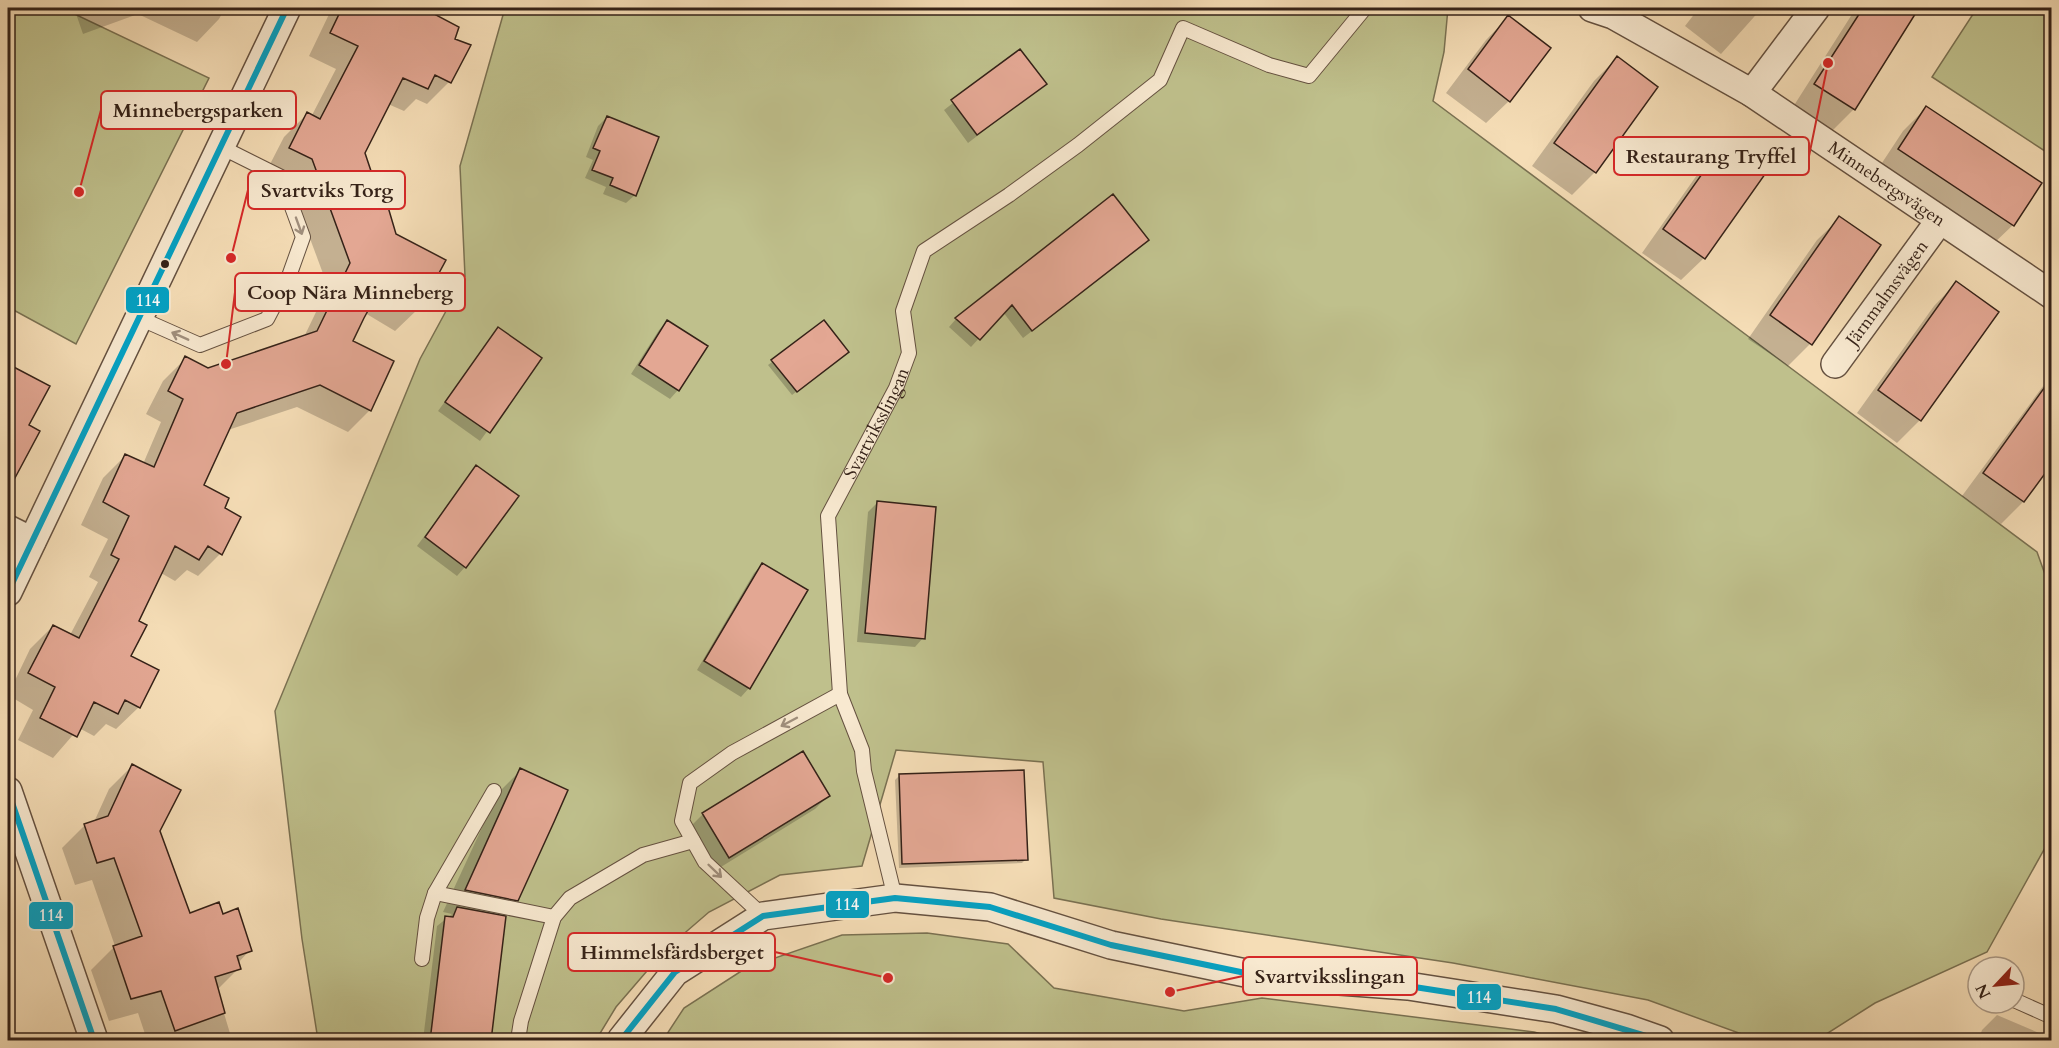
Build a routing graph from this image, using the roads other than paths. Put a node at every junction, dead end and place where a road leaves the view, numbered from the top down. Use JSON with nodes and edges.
{"nodes":[{"id":1,"x":287,"y":8,"type":"edge"},
{"id":2,"x":1365,"y":8,"type":"edge"},
{"id":3,"x":1592,"y":8,"type":"edge"},
{"id":4,"x":1816,"y":8,"type":"edge"},
{"id":5,"x":1752,"y":93,"type":"junction"},
{"id":6,"x":219,"y":146,"type":"junction"},
{"id":7,"x":1940,"y":220,"type":"junction"},
{"id":8,"x":2052,"y":295,"type":"edge"},
{"id":9,"x":139,"y":318,"type":"junction"},
{"id":10,"x":1835,"y":364,"type":"dead end"},
{"id":11,"x":8,"y":529,"type":"edge"},
{"id":12,"x":32,"y":541,"type":"junction"},
{"id":13,"x":8,"y":592,"type":"edge"},
{"id":14,"x":840,"y":694,"type":"junction"},
{"id":15,"x":494,"y":790,"type":"dead end"},
{"id":16,"x":8,"y":791,"type":"edge"},
{"id":17,"x":693,"y":841,"type":"junction"},
{"id":18,"x":435,"y":893,"type":"junction"},
{"id":19,"x":895,"y":898,"type":"junction"},
{"id":20,"x":763,"y":916,"type":"junction"},
{"id":21,"x":554,"y":917,"type":"junction"},
{"id":22,"x":422,"y":960,"type":"dead end"},
{"id":23,"x":2026,"y":1005,"type":"edge"},
{"id":24,"x":2052,"y":1017,"type":"edge"},
{"id":25,"x":94,"y":1041,"type":"edge"},
{"id":26,"x":518,"y":1041,"type":"edge"},
{"id":27,"x":621,"y":1041,"type":"edge"},
{"id":28,"x":1660,"y":1041,"type":"edge"}],
"edges":[{"from":1,"to":6,"type":"street"},
{"from":2,"to":14,"type":"lane","name":"Svartviksslingan"},
{"from":3,"to":5,"type":"street","name":"Minnebergsvägen"},
{"from":4,"to":5,"type":"street"},
{"from":5,"to":7,"type":"street","name":"Minnebergsvägen"},
{"from":6,"to":9,"type":"street"},
{"from":6,"to":9,"type":"lane","one_way":true},
{"from":7,"to":8,"type":"street","name":"Minnebergsvägen"},
{"from":7,"to":10,"type":"street","name":"Järnmalmsvägen"},
{"from":9,"to":12,"type":"street"},
{"from":11,"to":12,"type":"street"},
{"from":12,"to":13,"type":"street"},
{"from":14,"to":17,"type":"lane","one_way":true},
{"from":14,"to":19,"type":"lane","name":"Svartviksslingan"},
{"from":15,"to":18,"type":"lane"},
{"from":16,"to":25,"type":"street"},
{"from":17,"to":20,"type":"lane","one_way":true},
{"from":17,"to":21,"type":"lane"},
{"from":18,"to":21,"type":"lane"},
{"from":18,"to":22,"type":"lane"},
{"from":19,"to":20,"type":"street"},
{"from":19,"to":28,"type":"street"},
{"from":20,"to":27,"type":"street"},
{"from":21,"to":26,"type":"lane"},
{"from":23,"to":24,"type":"lane"}]}
